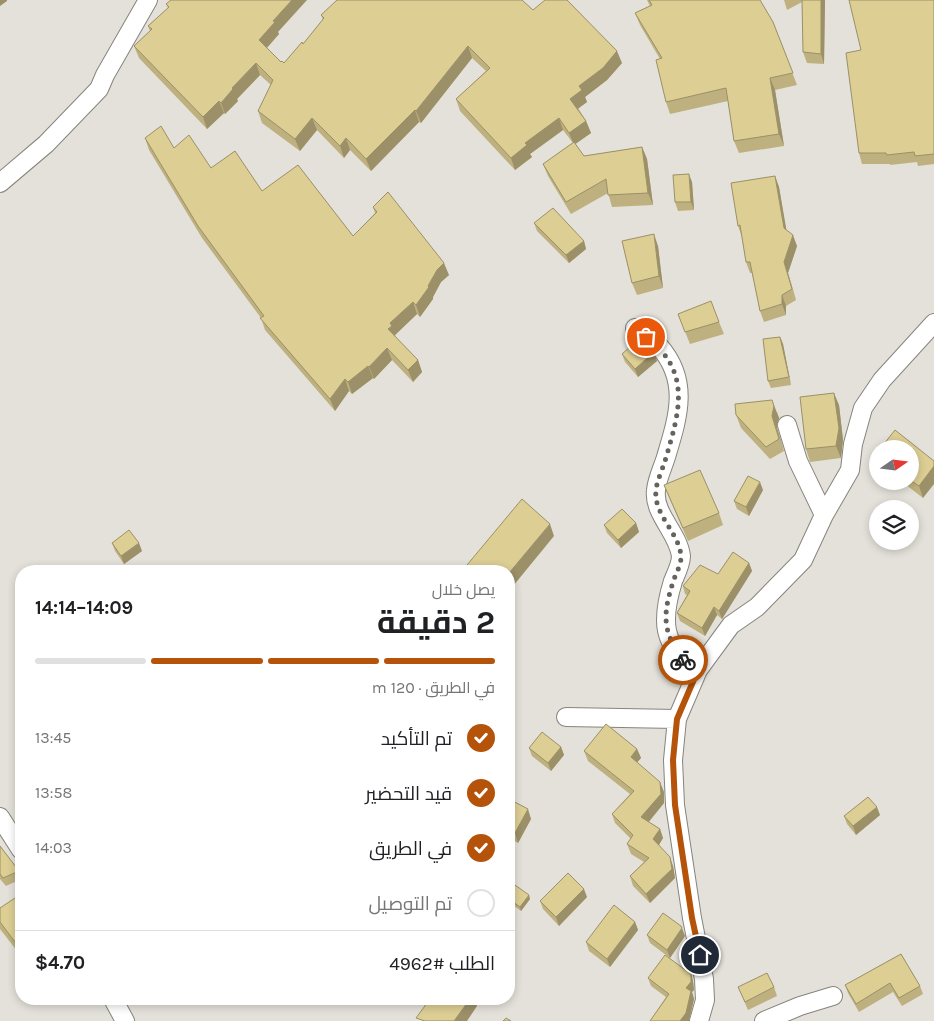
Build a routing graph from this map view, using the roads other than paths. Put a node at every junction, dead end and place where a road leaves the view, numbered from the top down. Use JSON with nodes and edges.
{"nodes":[{"id":1,"x":148,"y":0,"type":"edge"},
{"id":2,"x":0,"y":183,"type":"edge"},
{"id":3,"x":934,"y":323,"type":"edge"},
{"id":4,"x":635,"y":328,"type":"dead end"},
{"id":5,"x":787,"y":425,"type":"dead end"},
{"id":6,"x":824,"y":515,"type":"junction"},
{"id":7,"x":698,"y":670,"type":"junction"},
{"id":8,"x":566,"y":717,"type":"dead end"},
{"id":9,"x":677,"y":719,"type":"junction"},
{"id":10,"x":0,"y":817,"type":"edge"},
{"id":11,"x":15,"y":841,"type":"edge"},
{"id":12,"x":833,"y":996,"type":"dead end"},
{"id":13,"x":116,"y":1005,"type":"edge"},
{"id":14,"x":125,"y":1021,"type":"edge"},
{"id":15,"x":699,"y":1021,"type":"edge"},
{"id":16,"x":764,"y":1021,"type":"edge"}],
"edges":[{"from":1,"to":2,"type":"street"},
{"from":3,"to":6,"type":"street"},
{"from":4,"to":7,"type":"street"},
{"from":5,"to":6,"type":"street"},
{"from":6,"to":7,"type":"street"},
{"from":7,"to":9,"type":"street"},
{"from":8,"to":9,"type":"street"},
{"from":9,"to":15,"type":"street"},
{"from":10,"to":11,"type":"street"},
{"from":12,"to":16,"type":"street"},
{"from":13,"to":14,"type":"street"}]}
